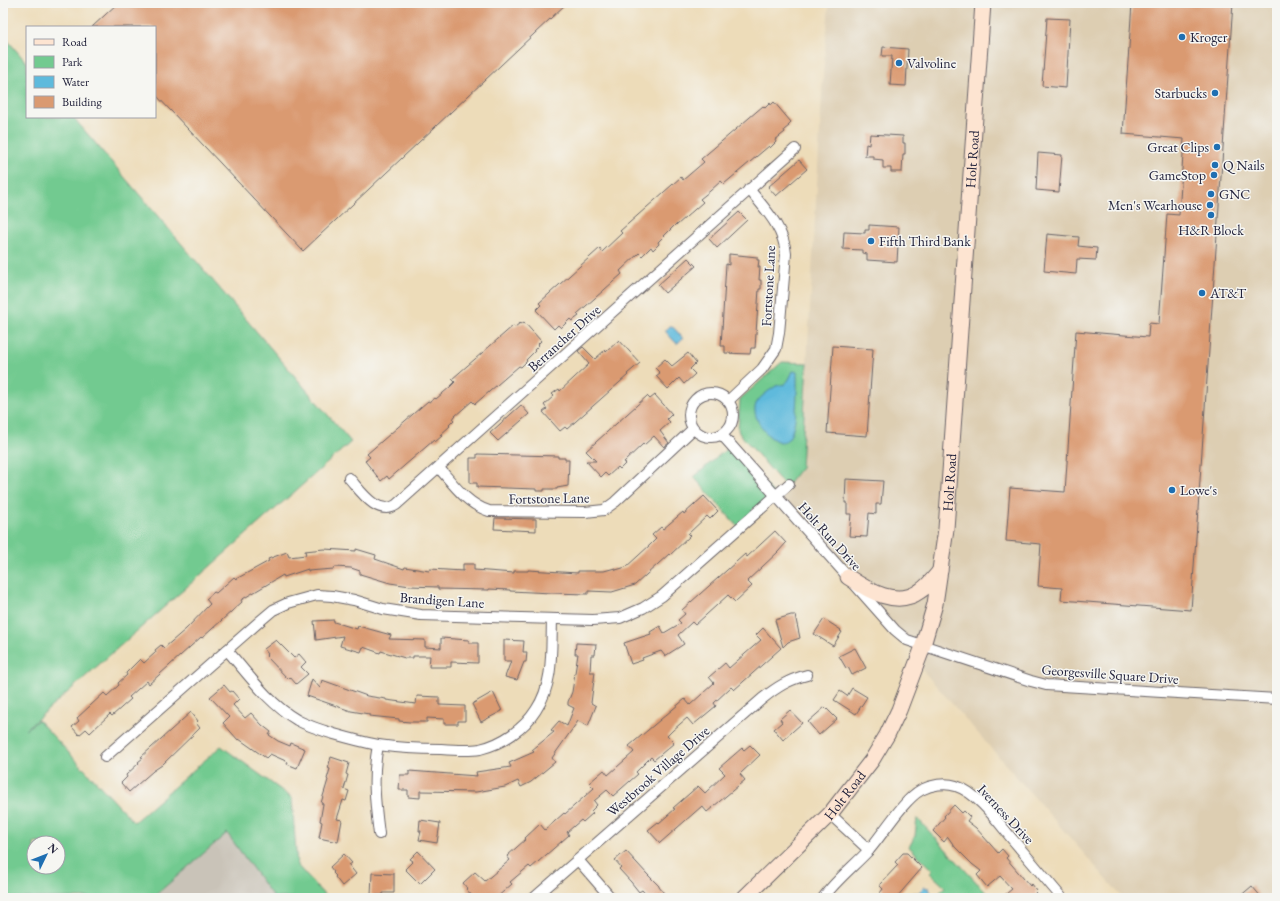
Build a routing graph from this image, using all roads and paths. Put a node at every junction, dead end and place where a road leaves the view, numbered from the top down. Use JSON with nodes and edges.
{"nodes":[{"id":1,"x":983,"y":3,"type":"edge"},
{"id":2,"x":795,"y":149,"type":"dead end"},
{"id":3,"x":749,"y":189,"type":"junction"},
{"id":4,"x":728,"y":401,"type":"junction"},
{"id":5,"x":693,"y":429,"type":"junction"},
{"id":6,"x":722,"y":435,"type":"junction"},
{"id":7,"x":439,"y":468,"type":"junction"},
{"id":8,"x":348,"y":478,"type":"dead end"},
{"id":9,"x":789,"y":484,"type":"dead end"},
{"id":10,"x":776,"y":496,"type":"junction"},
{"id":11,"x":940,"y":570,"type":"junction"},
{"id":12,"x":848,"y":577,"type":"junction"},
{"id":13,"x":552,"y":619,"type":"junction"},
{"id":14,"x":923,"y":646,"type":"junction"},
{"id":15,"x":227,"y":650,"type":"junction"},
{"id":16,"x":807,"y":675,"type":"dead end"},
{"id":17,"x":1277,"y":699,"type":"edge"},
{"id":18,"x":378,"y":745,"type":"junction"},
{"id":19,"x":105,"y":757,"type":"dead end"},
{"id":20,"x":830,"y":814,"type":"junction"},
{"id":21,"x":379,"y":834,"type":"dead end"},
{"id":22,"x":869,"y":850,"type":"junction"},
{"id":23,"x":578,"y":860,"type":"junction"},
{"id":24,"x":534,"y":898,"type":"edge"},
{"id":25,"x":611,"y":898,"type":"edge"},
{"id":26,"x":744,"y":898,"type":"edge"},
{"id":27,"x":823,"y":898,"type":"edge"},
{"id":28,"x":1062,"y":898,"type":"edge"}],
"edges":[{"from":1,"to":11,"type":"main road","name":"Holt Road"},
{"from":2,"to":3,"type":"street","name":"Berrancher Drive"},
{"from":3,"to":4,"type":"street","name":"Fortstone Lane"},
{"from":3,"to":7,"type":"street","name":"Berrancher Drive"},
{"from":4,"to":5,"type":"street"},
{"from":4,"to":6,"type":"street"},
{"from":5,"to":6,"type":"street"},
{"from":5,"to":7,"type":"street","name":"Fortstone Lane"},
{"from":6,"to":10,"type":"street","name":"Holt Run Drive"},
{"from":7,"to":8,"type":"street","name":"Berrancher Drive"},
{"from":9,"to":10,"type":"street","name":"Brandigen Lane"},
{"from":10,"to":12,"type":"street","name":"Holt Run Drive"},
{"from":10,"to":13,"type":"street","name":"Brandigen Lane"},
{"from":11,"to":12,"type":"main road"},
{"from":11,"to":14,"type":"main road","name":"Holt Road"},
{"from":12,"to":14,"type":"street","name":"Holt Run Drive"},
{"from":13,"to":15,"type":"street","name":"Brandigen Lane"},
{"from":13,"to":18,"type":"street"},
{"from":14,"to":17,"type":"street","name":"Georgesville Square Drive"},
{"from":14,"to":20,"type":"main road","name":"Holt Road"},
{"from":15,"to":18,"type":"street"},
{"from":15,"to":19,"type":"street","name":"Brandigen Lane"},
{"from":16,"to":23,"type":"street","name":"Westbrook Village Drive"},
{"from":18,"to":21,"type":"street"},
{"from":20,"to":22,"type":"street"},
{"from":20,"to":26,"type":"main road","name":"Holt Road"},
{"from":22,"to":27,"type":"street","name":"Iverness Drive"},
{"from":22,"to":28,"type":"street","name":"Iverness Drive"},
{"from":23,"to":24,"type":"street","name":"Westbrook Village Drive"},
{"from":23,"to":25,"type":"street"}]}
